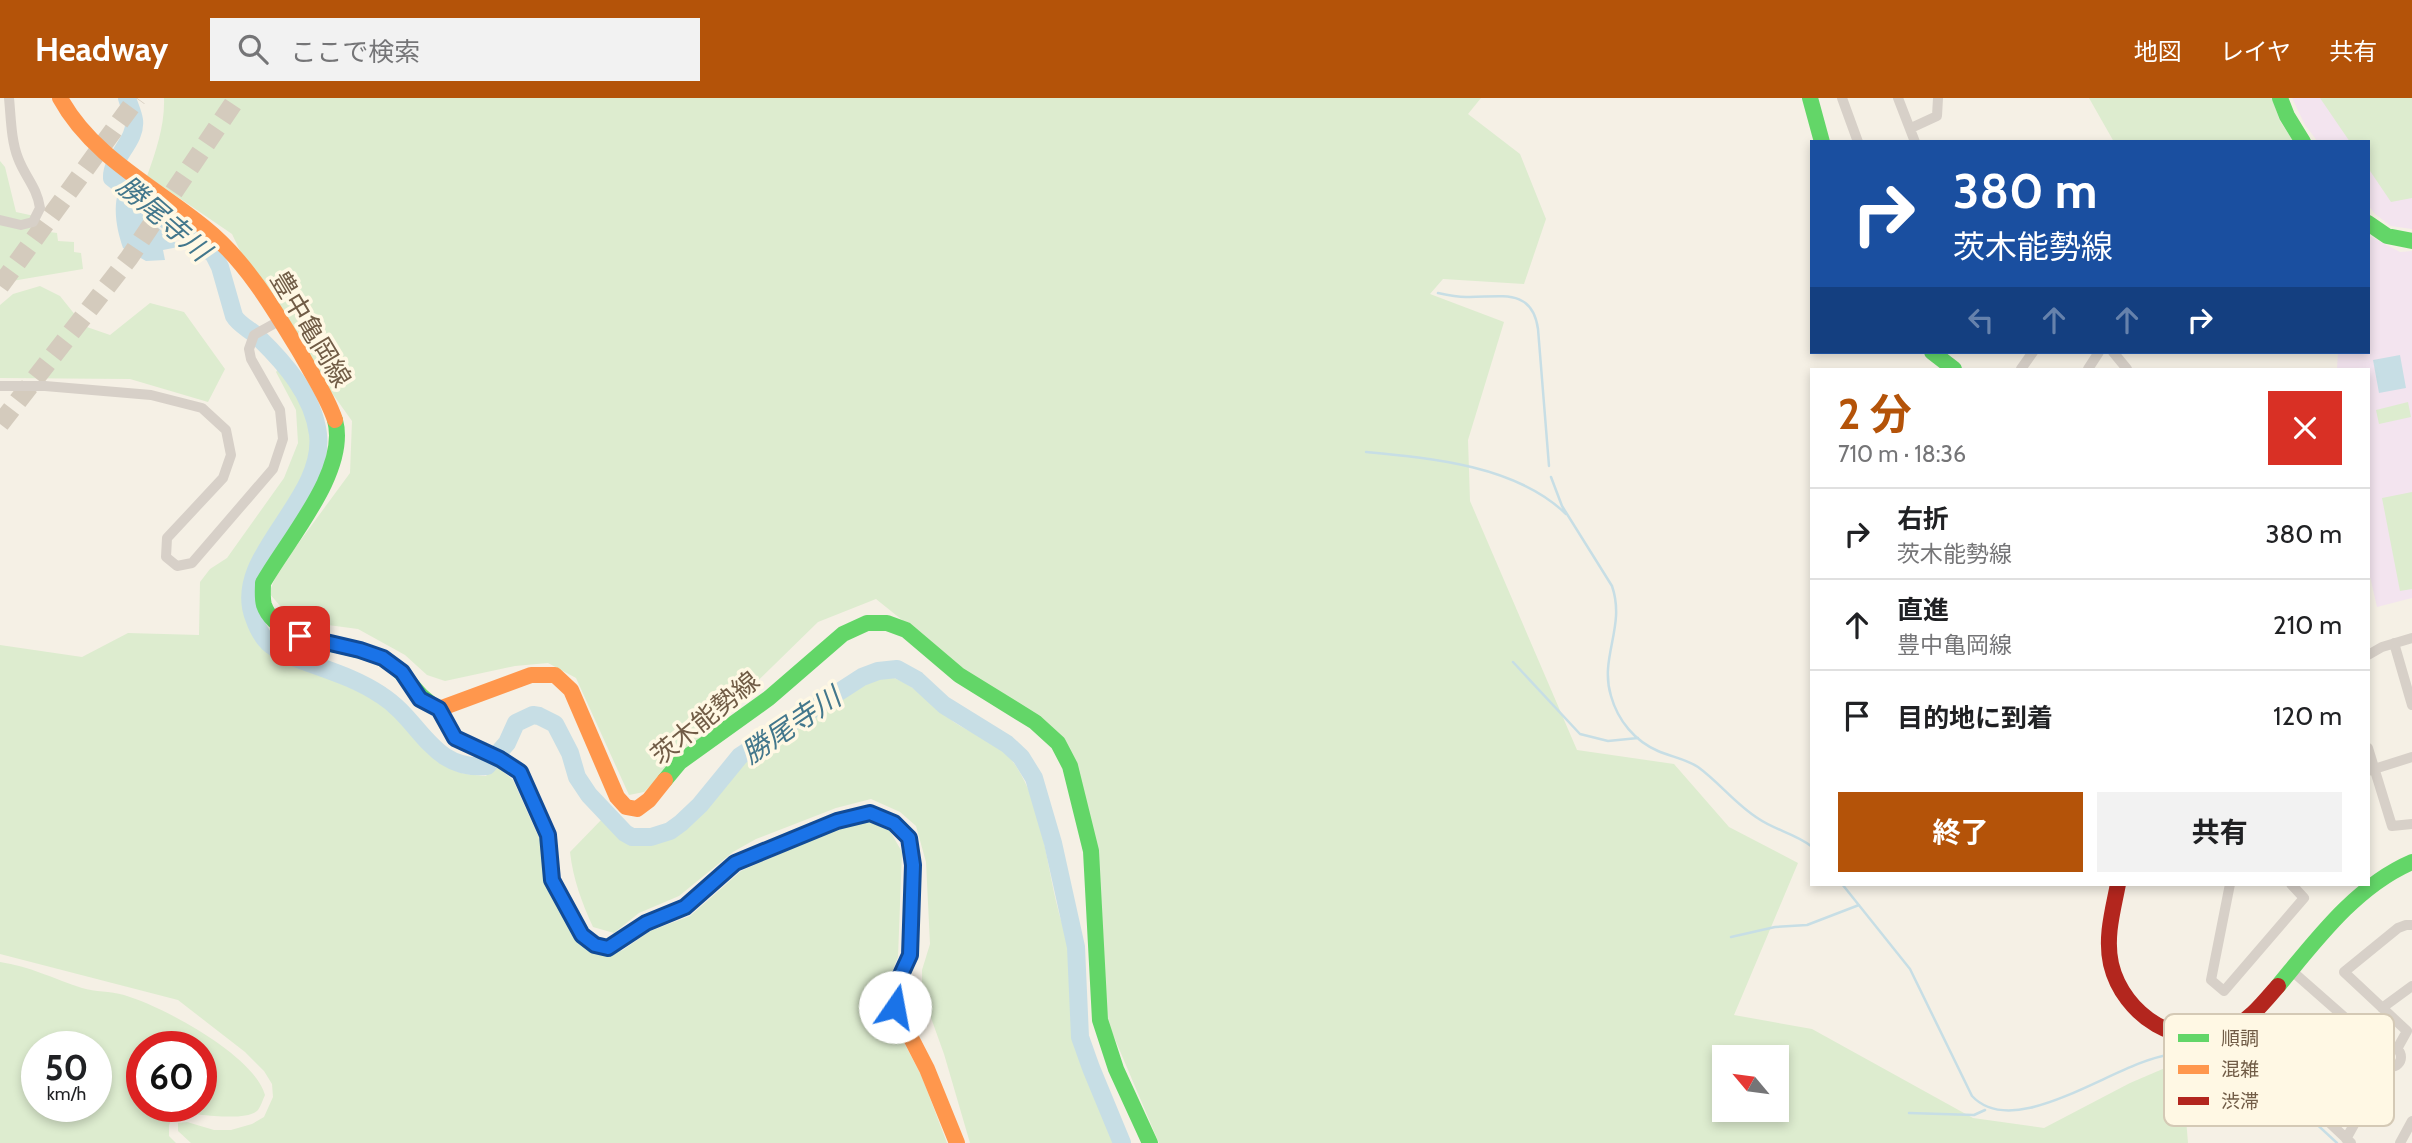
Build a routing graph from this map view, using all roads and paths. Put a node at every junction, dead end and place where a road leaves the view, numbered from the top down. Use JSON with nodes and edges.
{"nodes":[{"id":1,"x":9,"y":98,"type":"edge"},
{"id":2,"x":60,"y":98,"type":"edge"},
{"id":3,"x":1810,"y":98,"type":"edge"},
{"id":4,"x":1843,"y":98,"type":"edge"},
{"id":5,"x":1898,"y":98,"type":"edge"},
{"id":6,"x":1938,"y":98,"type":"edge"},
{"id":7,"x":2280,"y":98,"type":"edge"},
{"id":8,"x":1911,"y":128,"type":"junction"},
{"id":9,"x":1821,"y":140,"type":"edge"},
{"id":10,"x":1857,"y":140,"type":"edge"},
{"id":11,"x":1914,"y":140,"type":"edge"},
{"id":12,"x":2303,"y":140,"type":"edge"},
{"id":13,"x":0,"y":220,"type":"edge"},
{"id":14,"x":2370,"y":224,"type":"edge"},
{"id":15,"x":2412,"y":241,"type":"edge"},
{"id":16,"x":272,"y":325,"type":"junction"},
{"id":17,"x":1935,"y":354,"type":"edge"},
{"id":18,"x":2115,"y":354,"type":"edge"},
{"id":19,"x":1953,"y":368,"type":"edge"},
{"id":20,"x":2126,"y":368,"type":"edge"},
{"id":21,"x":0,"y":386,"type":"edge"},
{"id":22,"x":2412,"y":638,"type":"edge"},
{"id":23,"x":2394,"y":643,"type":"junction"},
{"id":24,"x":2370,"y":654,"type":"edge"},
{"id":25,"x":2412,"y":705,"type":"edge"},
{"id":26,"x":439,"y":709,"type":"junction"},
{"id":27,"x":2412,"y":757,"type":"edge"},
{"id":28,"x":2371,"y":770,"type":"edge"},
{"id":29,"x":2412,"y":824,"type":"edge"},
{"id":30,"x":2412,"y":862,"type":"edge"},
{"id":31,"x":2370,"y":885,"type":"edge"},
{"id":32,"x":2118,"y":886,"type":"edge"},
{"id":33,"x":2230,"y":886,"type":"edge"},
{"id":34,"x":2293,"y":886,"type":"edge"},
{"id":35,"x":2368,"y":886,"type":"edge"},
{"id":36,"x":2412,"y":925,"type":"edge"},
{"id":37,"x":2292,"y":971,"type":"junction"},
{"id":38,"x":2412,"y":986,"type":"edge"},
{"id":39,"x":2382,"y":1008,"type":"junction"},
{"id":40,"x":2254,"y":1014,"type":"edge"},
{"id":41,"x":2341,"y":1014,"type":"edge"},
{"id":42,"x":2389,"y":1014,"type":"edge"},
{"id":43,"x":2394,"y":1019,"type":"edge"},
{"id":44,"x":2164,"y":1029,"type":"edge"},
{"id":45,"x":2394,"y":1048,"type":"edge"},
{"id":46,"x":2397,"y":1049,"type":"junction"},
{"id":47,"x":2400,"y":1062,"type":"junction"},
{"id":48,"x":2394,"y":1067,"type":"edge"},
{"id":49,"x":2412,"y":1069,"type":"edge"},
{"id":50,"x":2412,"y":1122,"type":"edge"},
{"id":51,"x":2332,"y":1126,"type":"edge"},
{"id":52,"x":2348,"y":1141,"type":"edge"},
{"id":53,"x":957,"y":1143,"type":"edge"},
{"id":54,"x":1150,"y":1143,"type":"edge"},
{"id":55,"x":2400,"y":1143,"type":"edge"}],
"edges":[{"from":1,"to":13,"type":"street"},
{"from":2,"to":16,"type":"main road","name":"豊中亀岡線"},
{"from":3,"to":9,"type":"main road"},
{"from":4,"to":10,"type":"street"},
{"from":5,"to":8,"type":"street"},
{"from":6,"to":8,"type":"street"},
{"from":7,"to":12,"type":"main road"},
{"from":8,"to":11,"type":"street"},
{"from":14,"to":15,"type":"main road"},
{"from":16,"to":21,"type":"street"},
{"from":16,"to":26,"type":"main road","name":"豊中亀岡線"},
{"from":17,"to":19,"type":"main road"},
{"from":18,"to":20,"type":"street"},
{"from":22,"to":23,"type":"street"},
{"from":23,"to":24,"type":"street"},
{"from":23,"to":25,"type":"street"},
{"from":26,"to":53,"type":"main road"},
{"from":26,"to":54,"type":"main road","name":"茨木能勢線"},
{"from":27,"to":28,"type":"street"},
{"from":28,"to":29,"type":"street"},
{"from":30,"to":31,"type":"main road"},
{"from":32,"to":44,"type":"main road"},
{"from":33,"to":34,"type":"street"},
{"from":35,"to":37,"type":"main road"},
{"from":36,"to":39,"type":"street"},
{"from":37,"to":40,"type":"main road"},
{"from":37,"to":41,"type":"street"},
{"from":38,"to":39,"type":"street"},
{"from":39,"to":42,"type":"street"},
{"from":43,"to":46,"type":"street"},
{"from":45,"to":46,"type":"street"},
{"from":46,"to":47,"type":"street"},
{"from":47,"to":48,"type":"street"},
{"from":47,"to":49,"type":"street"},
{"from":50,"to":55,"type":"street"},
{"from":51,"to":52,"type":"street"}]}
